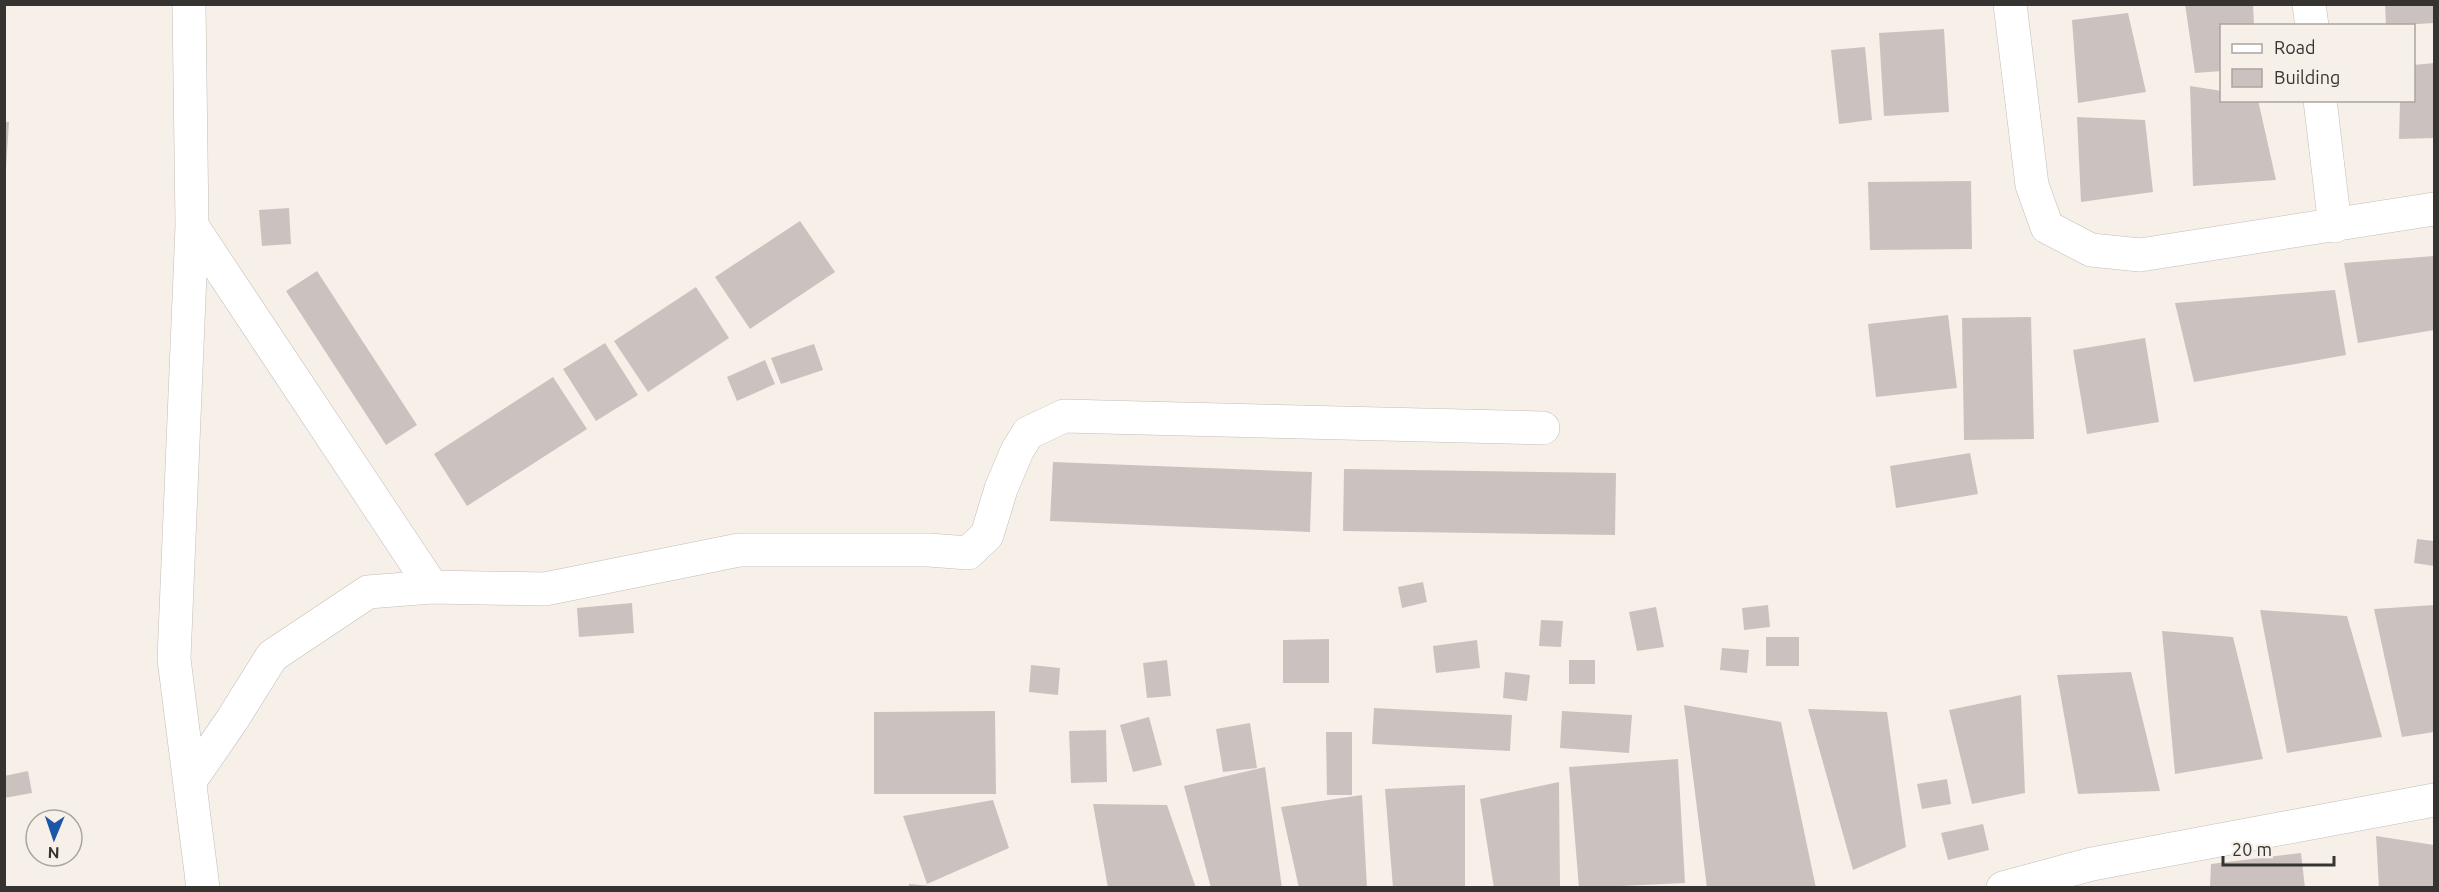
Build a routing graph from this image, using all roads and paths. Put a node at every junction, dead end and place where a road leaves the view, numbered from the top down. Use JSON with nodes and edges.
{"nodes":[{"id":1,"x":189,"y":4,"type":"edge"},
{"id":2,"x":2010,"y":4,"type":"edge"},
{"id":3,"x":2309,"y":4,"type":"edge"},
{"id":4,"x":2312,"y":24,"type":"edge"},
{"id":5,"x":2320,"y":102,"type":"edge"},
{"id":6,"x":2434,"y":209,"type":"edge"},
{"id":7,"x":192,"y":226,"type":"junction"},
{"id":8,"x":2335,"y":226,"type":"junction"},
{"id":9,"x":1543,"y":428,"type":"dead end"},
{"id":10,"x":432,"y":587,"type":"junction"},
{"id":11,"x":190,"y":781,"type":"junction"},
{"id":12,"x":2434,"y":800,"type":"edge"},
{"id":13,"x":203,"y":888,"type":"edge"},
{"id":14,"x":2003,"y":888,"type":"edge"}],
"edges":[{"from":1,"to":7,"type":"street"},
{"from":2,"to":8,"type":"street"},
{"from":3,"to":4,"type":"street"},
{"from":5,"to":8,"type":"street"},
{"from":6,"to":8,"type":"street"},
{"from":7,"to":10,"type":"street"},
{"from":7,"to":11,"type":"street"},
{"from":9,"to":10,"type":"street"},
{"from":10,"to":11,"type":"street"},
{"from":11,"to":13,"type":"street"},
{"from":12,"to":14,"type":"street"}]}
